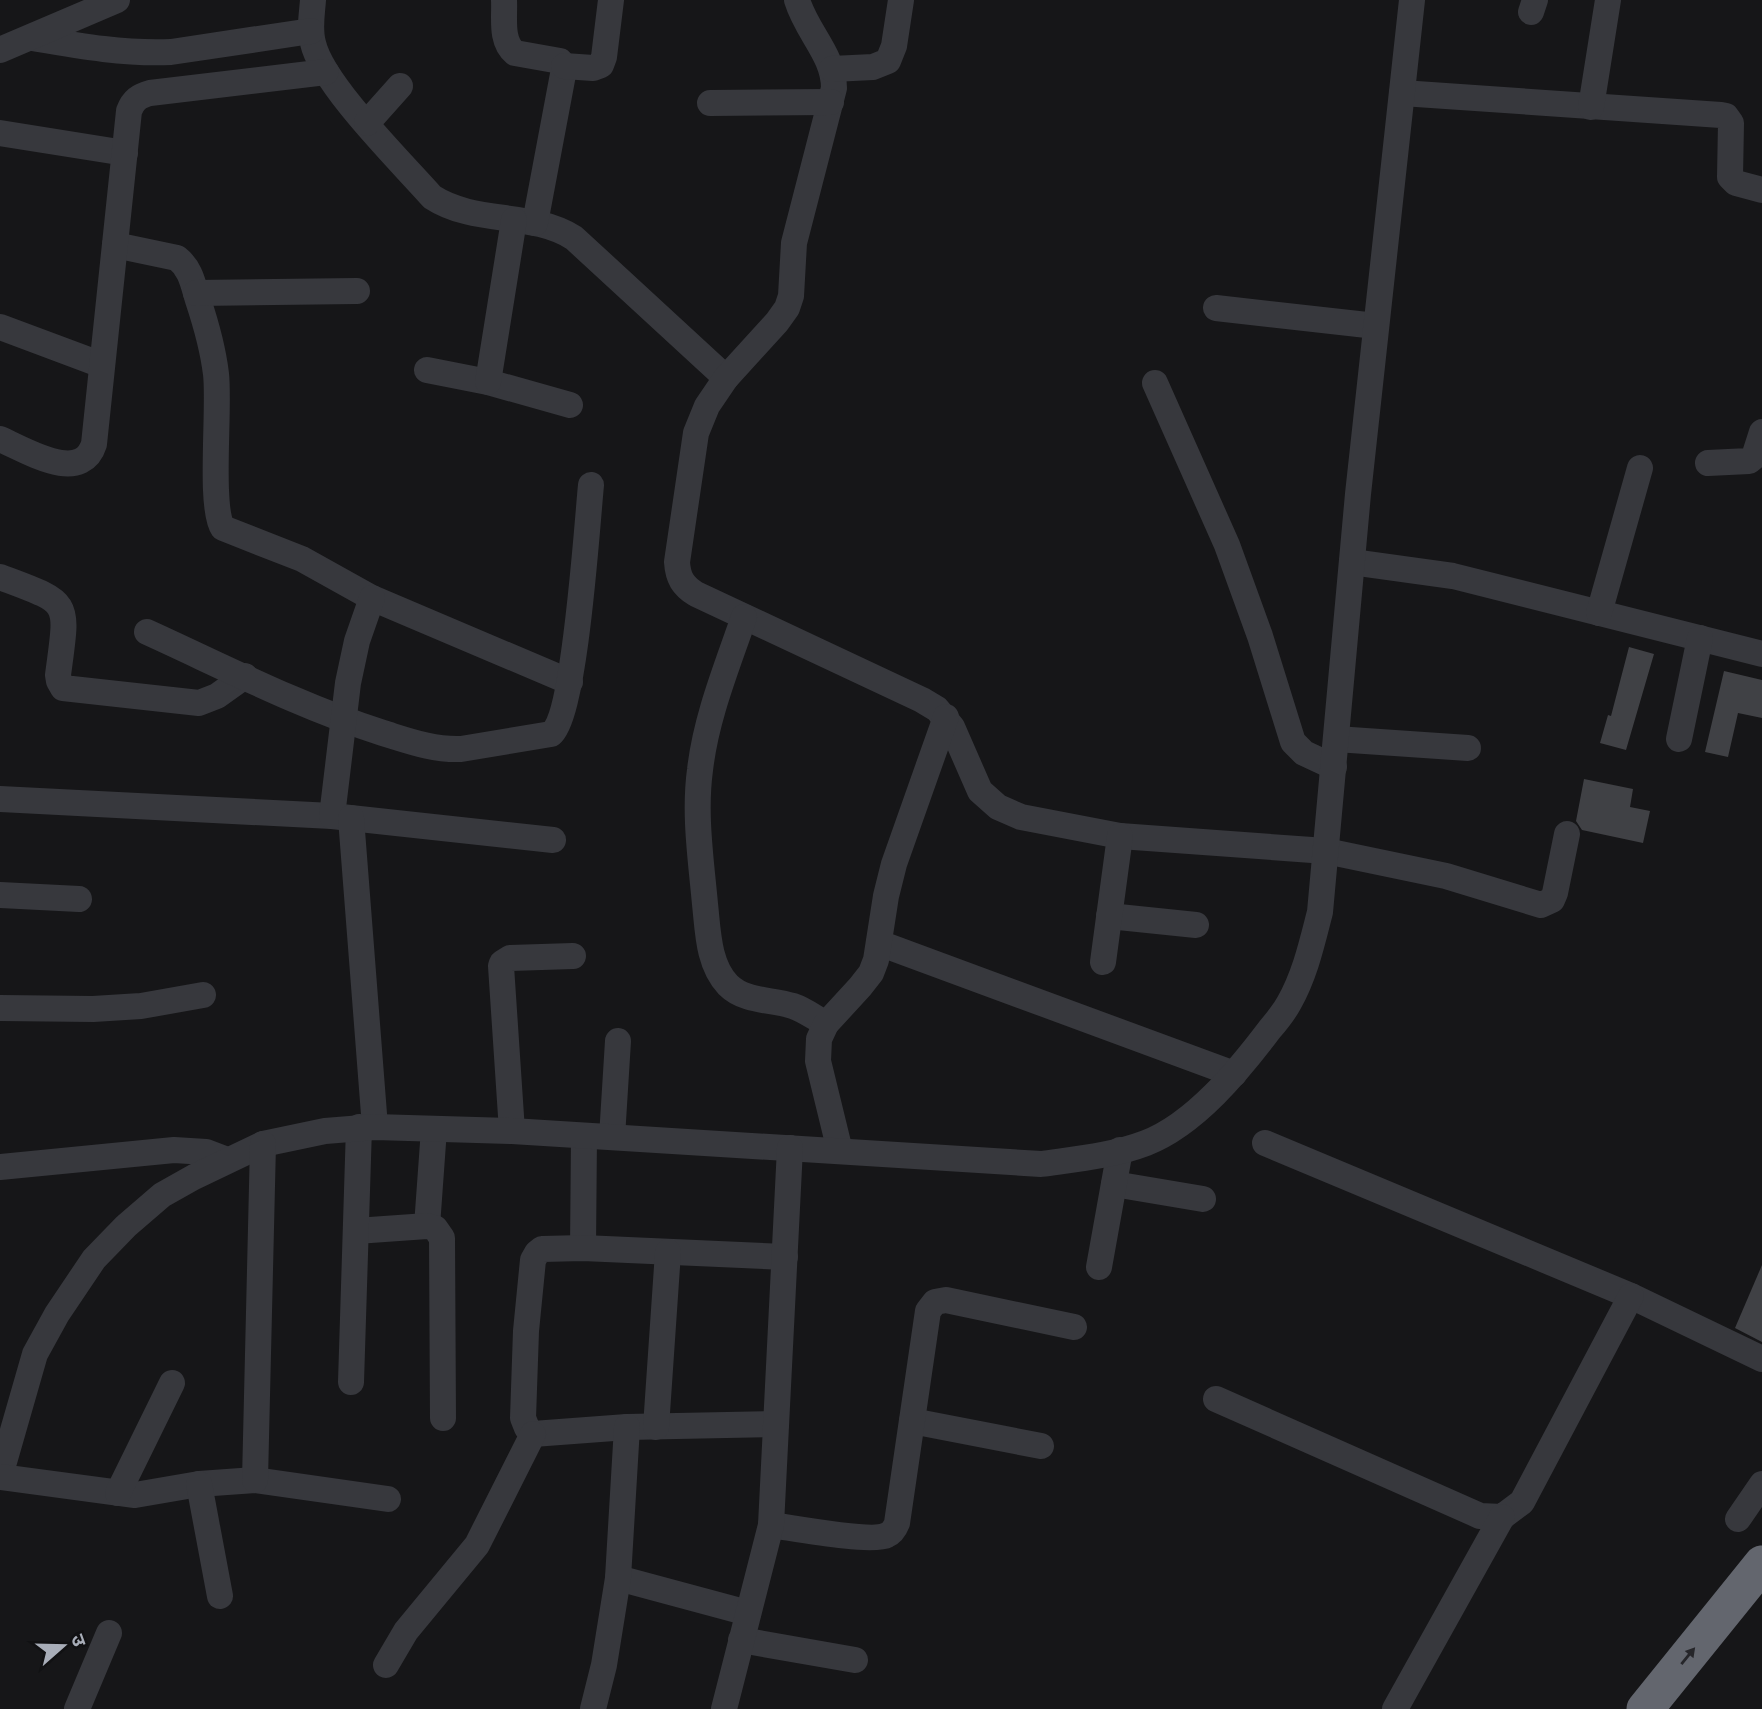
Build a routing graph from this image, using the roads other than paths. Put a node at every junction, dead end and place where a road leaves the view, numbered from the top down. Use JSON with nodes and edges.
{"nodes":[{"id":1,"x":117,"y":0,"type":"edge"},
{"id":2,"x":313,"y":0,"type":"edge"},
{"id":3,"x":504,"y":0,"type":"edge"},
{"id":4,"x":611,"y":0,"type":"edge"},
{"id":5,"x":797,"y":0,"type":"edge"},
{"id":6,"x":901,"y":0,"type":"edge"},
{"id":7,"x":1412,"y":0,"type":"edge"},
{"id":8,"x":1608,"y":0,"type":"edge"},
{"id":9,"x":311,"y":31,"type":"junction"},
{"id":10,"x":32,"y":38,"type":"junction"},
{"id":11,"x":0,"y":50,"type":"edge"},
{"id":12,"x":564,"y":66,"type":"junction"},
{"id":13,"x":832,"y":69,"type":"junction"},
{"id":14,"x":326,"y":72,"type":"junction"},
{"id":15,"x":400,"y":86,"type":"dead end"},
{"id":16,"x":1402,"y":93,"type":"junction"},
{"id":17,"x":831,"y":102,"type":"junction"},
{"id":18,"x":710,"y":103,"type":"dead end"},
{"id":19,"x":1591,"y":107,"type":"junction"},
{"id":20,"x":367,"y":123,"type":"junction"},
{"id":21,"x":0,"y":133,"type":"edge"},
{"id":22,"x":125,"y":153,"type":"junction"},
{"id":23,"x":1762,"y":190,"type":"edge"},
{"id":24,"x":524,"y":222,"type":"junction"},
{"id":25,"x":115,"y":245,"type":"junction"},
{"id":26,"x":357,"y":291,"type":"dead end"},
{"id":27,"x":196,"y":293,"type":"junction"},
{"id":28,"x":1216,"y":308,"type":"dead end"},
{"id":29,"x":1376,"y":326,"type":"junction"},
{"id":30,"x":0,"y":327,"type":"edge"},
{"id":31,"x":102,"y":365,"type":"junction"},
{"id":32,"x":427,"y":370,"type":"dead end"},
{"id":33,"x":726,"y":378,"type":"junction"},
{"id":34,"x":488,"y":382,"type":"junction"},
{"id":35,"x":1155,"y":383,"type":"dead end"},
{"id":36,"x":570,"y":405,"type":"dead end"},
{"id":37,"x":1762,"y":432,"type":"edge"},
{"id":38,"x":0,"y":439,"type":"edge"},
{"id":39,"x":1709,"y":463,"type":"dead end"},
{"id":40,"x":1640,"y":468,"type":"dead end"},
{"id":41,"x":591,"y":485,"type":"dead end"},
{"id":42,"x":1352,"y":562,"type":"junction"},
{"id":43,"x":0,"y":578,"type":"edge"},
{"id":44,"x":372,"y":598,"type":"junction"},
{"id":45,"x":1599,"y":612,"type":"junction"},
{"id":46,"x":744,"y":617,"type":"junction"},
{"id":47,"x":147,"y":632,"type":"dead end"},
{"id":48,"x":1700,"y":638,"type":"junction"},
{"id":49,"x":1762,"y":654,"type":"edge"},
{"id":50,"x":246,"y":676,"type":"junction"},
{"id":51,"x":570,"y":682,"type":"junction"},
{"id":52,"x":946,"y":717,"type":"junction"},
{"id":53,"x":343,"y":720,"type":"junction"},
{"id":54,"x":1336,"y":739,"type":"junction"},
{"id":55,"x":1679,"y":739,"type":"dead end"},
{"id":56,"x":1468,"y":748,"type":"dead end"},
{"id":57,"x":1334,"y":767,"type":"junction"},
{"id":58,"x":0,"y":799,"type":"edge"},
{"id":59,"x":342,"y":817,"type":"junction"},
{"id":60,"x":1567,"y":834,"type":"dead end"},
{"id":61,"x":1119,"y":836,"type":"junction"},
{"id":62,"x":553,"y":840,"type":"dead end"},
{"id":63,"x":1326,"y":851,"type":"junction"},
{"id":64,"x":0,"y":895,"type":"edge"},
{"id":65,"x":79,"y":899,"type":"dead end"},
{"id":66,"x":1109,"y":916,"type":"junction"},
{"id":67,"x":1196,"y":925,"type":"dead end"},
{"id":68,"x":879,"y":943,"type":"junction"},
{"id":69,"x":573,"y":956,"type":"dead end"},
{"id":70,"x":1103,"y":962,"type":"dead end"},
{"id":71,"x":203,"y":995,"type":"dead end"},
{"id":72,"x":0,"y":1008,"type":"edge"},
{"id":73,"x":826,"y":1024,"type":"junction"},
{"id":74,"x":618,"y":1041,"type":"dead end"},
{"id":75,"x":1234,"y":1074,"type":"junction"},
{"id":76,"x":367,"y":1127,"type":"junction"},
{"id":77,"x":434,"y":1129,"type":"junction"},
{"id":78,"x":512,"y":1131,"type":"junction"},
{"id":79,"x":584,"y":1136,"type":"junction"},
{"id":80,"x":612,"y":1137,"type":"junction"},
{"id":81,"x":1265,"y":1143,"type":"dead end"},
{"id":82,"x":263,"y":1144,"type":"junction"},
{"id":83,"x":790,"y":1148,"type":"junction"},
{"id":84,"x":1120,"y":1150,"type":"junction"},
{"id":85,"x":840,"y":1151,"type":"junction"},
{"id":86,"x":227,"y":1160,"type":"junction"},
{"id":87,"x":0,"y":1167,"type":"edge"},
{"id":88,"x":1114,"y":1184,"type":"junction"},
{"id":89,"x":1203,"y":1199,"type":"dead end"},
{"id":90,"x":427,"y":1226,"type":"junction"},
{"id":91,"x":356,"y":1231,"type":"junction"},
{"id":92,"x":583,"y":1248,"type":"junction"},
{"id":93,"x":668,"y":1252,"type":"junction"},
{"id":94,"x":785,"y":1257,"type":"junction"},
{"id":95,"x":1099,"y":1267,"type":"dead end"},
{"id":96,"x":1631,"y":1296,"type":"junction"},
{"id":97,"x":1074,"y":1327,"type":"dead end"},
{"id":98,"x":1762,"y":1359,"type":"edge"},
{"id":99,"x":351,"y":1382,"type":"dead end"},
{"id":100,"x":172,"y":1383,"type":"dead end"},
{"id":101,"x":1216,"y":1399,"type":"dead end"},
{"id":102,"x":443,"y":1418,"type":"dead end"},
{"id":103,"x":912,"y":1421,"type":"junction"},
{"id":104,"x":776,"y":1424,"type":"junction"},
{"id":105,"x":627,"y":1427,"type":"junction"},
{"id":106,"x":656,"y":1427,"type":"junction"},
{"id":107,"x":533,"y":1434,"type":"junction"},
{"id":108,"x":1041,"y":1446,"type":"dead end"},
{"id":109,"x":0,"y":1476,"type":"edge"},
{"id":110,"x":255,"y":1480,"type":"junction"},
{"id":111,"x":199,"y":1484,"type":"junction"},
{"id":112,"x":1762,"y":1484,"type":"edge"},
{"id":113,"x":118,"y":1493,"type":"junction"},
{"id":114,"x":388,"y":1499,"type":"dead end"},
{"id":115,"x":1502,"y":1517,"type":"junction"},
{"id":116,"x":1738,"y":1519,"type":"dead end"},
{"id":117,"x":771,"y":1525,"type":"junction"},
{"id":118,"x":1762,"y":1564,"type":"edge"},
{"id":119,"x":618,"y":1578,"type":"junction"},
{"id":120,"x":220,"y":1596,"type":"dead end"},
{"id":121,"x":1762,"y":1603,"type":"edge"},
{"id":122,"x":748,"y":1613,"type":"junction"},
{"id":123,"x":109,"y":1633,"type":"dead end"},
{"id":124,"x":741,"y":1640,"type":"junction"},
{"id":125,"x":855,"y":1660,"type":"dead end"},
{"id":126,"x":386,"y":1665,"type":"dead end"},
{"id":127,"x":77,"y":1709,"type":"edge"},
{"id":128,"x":593,"y":1709,"type":"edge"},
{"id":129,"x":724,"y":1709,"type":"edge"},
{"id":130,"x":1395,"y":1709,"type":"edge"},
{"id":131,"x":1645,"y":1709,"type":"edge"},
{"id":132,"x":1676,"y":1709,"type":"edge"}],
"edges":[{"from":1,"to":10,"type":"street"},
{"from":2,"to":9,"type":"street"},
{"from":3,"to":12,"type":"street"},
{"from":4,"to":12,"type":"street"},
{"from":5,"to":13,"type":"street"},
{"from":6,"to":13,"type":"street"},
{"from":7,"to":16,"type":"street"},
{"from":8,"to":19,"type":"street"},
{"from":9,"to":10,"type":"street"},
{"from":9,"to":14,"type":"street"},
{"from":10,"to":11,"type":"street"},
{"from":12,"to":24,"type":"street"},
{"from":13,"to":17,"type":"street"},
{"from":14,"to":20,"type":"street"},
{"from":14,"to":22,"type":"street"},
{"from":15,"to":20,"type":"street"},
{"from":16,"to":19,"type":"street"},
{"from":16,"to":29,"type":"street"},
{"from":17,"to":18,"type":"street"},
{"from":17,"to":33,"type":"street"},
{"from":19,"to":23,"type":"street"},
{"from":20,"to":24,"type":"street"},
{"from":21,"to":22,"type":"street"},
{"from":22,"to":25,"type":"street"},
{"from":24,"to":33,"type":"street"},
{"from":24,"to":34,"type":"street"},
{"from":25,"to":27,"type":"street"},
{"from":25,"to":31,"type":"street"},
{"from":26,"to":27,"type":"street"},
{"from":27,"to":44,"type":"street"},
{"from":28,"to":29,"type":"street"},
{"from":29,"to":42,"type":"street"},
{"from":30,"to":31,"type":"street"},
{"from":31,"to":38,"type":"street"},
{"from":32,"to":34,"type":"street"},
{"from":33,"to":46,"type":"street"},
{"from":34,"to":36,"type":"street"},
{"from":35,"to":57,"type":"street"},
{"from":37,"to":39,"type":"street"},
{"from":40,"to":45,"type":"street"},
{"from":41,"to":51,"type":"street"},
{"from":42,"to":45,"type":"street"},
{"from":42,"to":54,"type":"street"},
{"from":43,"to":50,"type":"street"},
{"from":44,"to":51,"type":"street"},
{"from":44,"to":53,"type":"street"},
{"from":45,"to":48,"type":"street"},
{"from":46,"to":52,"type":"street"},
{"from":46,"to":73,"type":"street"},
{"from":47,"to":50,"type":"street"},
{"from":48,"to":49,"type":"street"},
{"from":48,"to":55,"type":"street"},
{"from":50,"to":53,"type":"street"},
{"from":51,"to":53,"type":"street"},
{"from":52,"to":61,"type":"street"},
{"from":52,"to":68,"type":"street"},
{"from":53,"to":59,"type":"street"},
{"from":54,"to":56,"type":"street"},
{"from":54,"to":57,"type":"street"},
{"from":57,"to":63,"type":"street"},
{"from":58,"to":59,"type":"street"},
{"from":59,"to":62,"type":"street"},
{"from":59,"to":76,"type":"street"},
{"from":60,"to":63,"type":"street"},
{"from":61,"to":63,"type":"street"},
{"from":61,"to":66,"type":"street"},
{"from":63,"to":75,"type":"street"},
{"from":64,"to":65,"type":"street"},
{"from":66,"to":67,"type":"street"},
{"from":66,"to":70,"type":"street"},
{"from":68,"to":73,"type":"street"},
{"from":68,"to":75,"type":"street"},
{"from":69,"to":78,"type":"street"},
{"from":71,"to":72,"type":"street"},
{"from":73,"to":85,"type":"street"},
{"from":74,"to":80,"type":"street"},
{"from":75,"to":84,"type":"street"},
{"from":76,"to":77,"type":"street"},
{"from":76,"to":82,"type":"street"},
{"from":76,"to":91,"type":"street"},
{"from":77,"to":78,"type":"street"},
{"from":77,"to":90,"type":"street"},
{"from":78,"to":79,"type":"street"},
{"from":79,"to":80,"type":"street"},
{"from":79,"to":92,"type":"street"},
{"from":80,"to":83,"type":"street"},
{"from":81,"to":96,"type":"street"},
{"from":82,"to":86,"type":"street"},
{"from":82,"to":110,"type":"street"},
{"from":83,"to":85,"type":"street"},
{"from":83,"to":94,"type":"street"},
{"from":84,"to":85,"type":"street"},
{"from":84,"to":88,"type":"street"},
{"from":86,"to":87,"type":"street"},
{"from":86,"to":109,"type":"street"},
{"from":88,"to":89,"type":"street"},
{"from":88,"to":95,"type":"street"},
{"from":90,"to":91,"type":"street"},
{"from":90,"to":102,"type":"street"},
{"from":91,"to":99,"type":"street"},
{"from":92,"to":93,"type":"street"},
{"from":92,"to":107,"type":"street"},
{"from":93,"to":94,"type":"street"},
{"from":93,"to":106,"type":"street"},
{"from":94,"to":104,"type":"street"},
{"from":96,"to":98,"type":"street"},
{"from":96,"to":115,"type":"street"},
{"from":97,"to":103,"type":"street"},
{"from":100,"to":113,"type":"street"},
{"from":101,"to":115,"type":"street"},
{"from":103,"to":108,"type":"street"},
{"from":103,"to":117,"type":"street"},
{"from":104,"to":106,"type":"street"},
{"from":104,"to":117,"type":"street"},
{"from":105,"to":106,"type":"street"},
{"from":105,"to":107,"type":"street"},
{"from":105,"to":119,"type":"street"},
{"from":107,"to":126,"type":"street"},
{"from":109,"to":113,"type":"street"},
{"from":110,"to":111,"type":"street"},
{"from":110,"to":114,"type":"street"},
{"from":111,"to":113,"type":"street"},
{"from":111,"to":120,"type":"street"},
{"from":112,"to":116,"type":"street"},
{"from":115,"to":130,"type":"street"},
{"from":117,"to":122,"type":"street"},
{"from":131,"to":118,"type":"highway","one_way":true},
{"from":119,"to":122,"type":"street"},
{"from":119,"to":128,"type":"street"},
{"from":121,"to":132,"type":"highway"},
{"from":122,"to":124,"type":"street"},
{"from":123,"to":127,"type":"street"},
{"from":124,"to":125,"type":"street"},
{"from":124,"to":129,"type":"street"}]}
